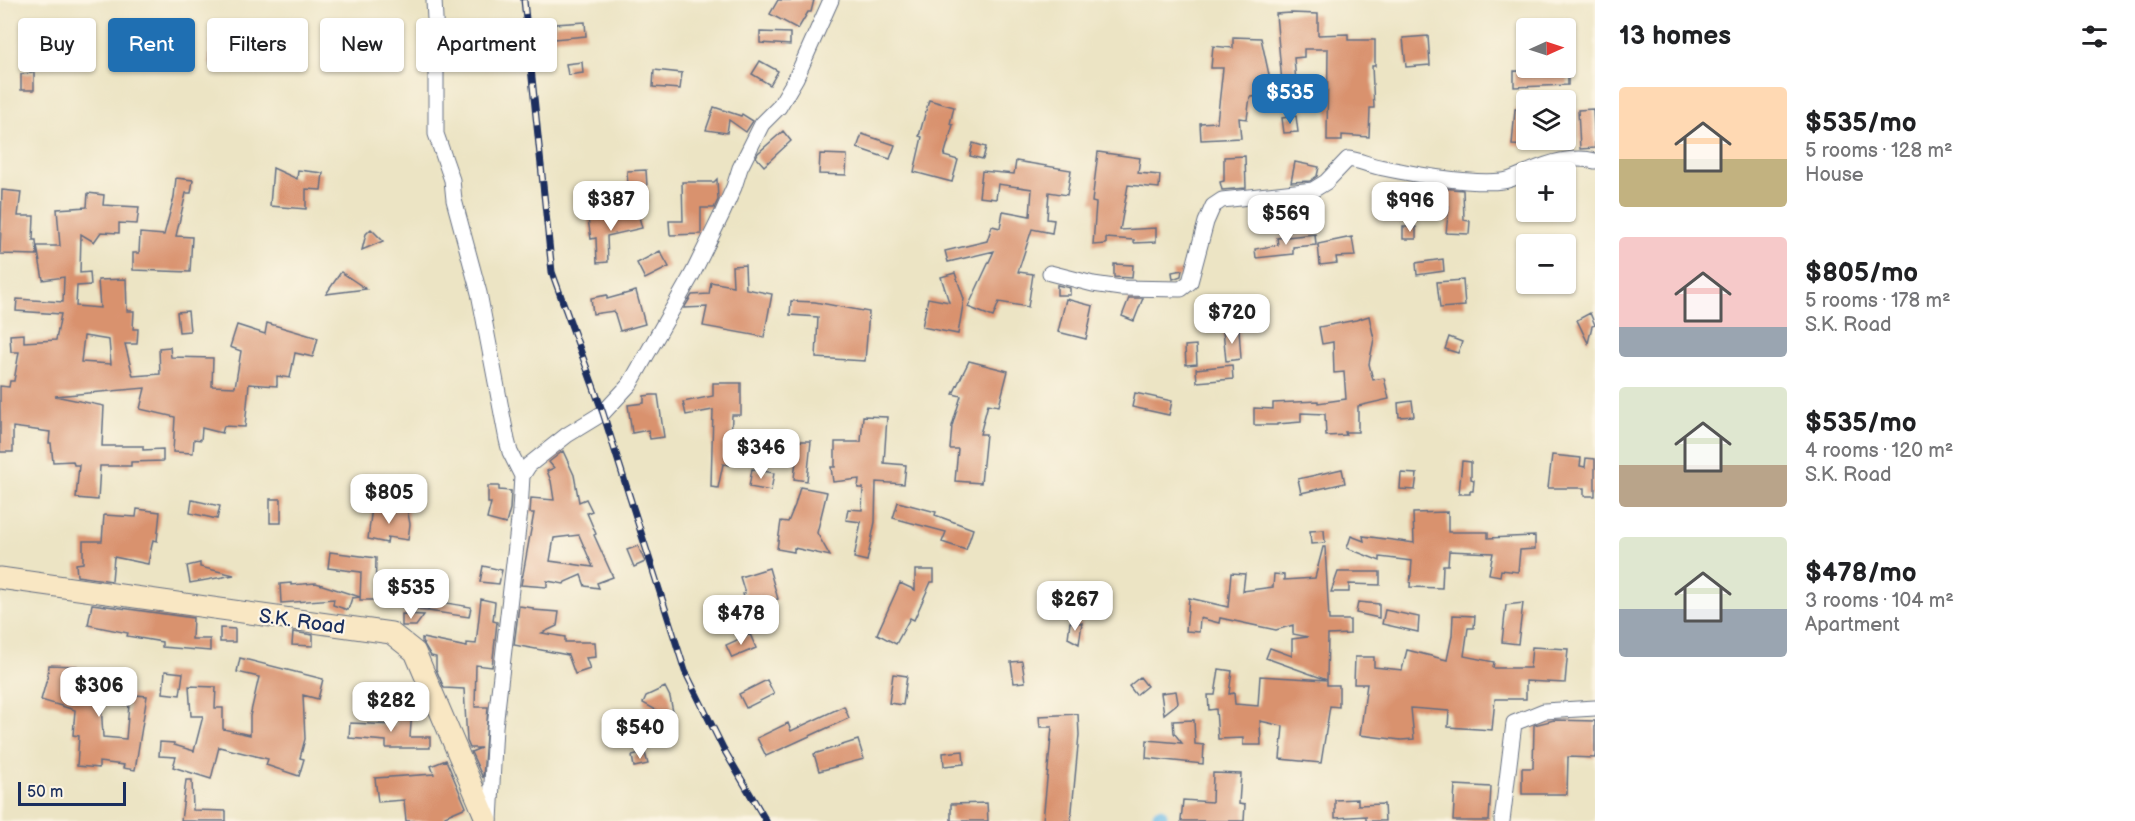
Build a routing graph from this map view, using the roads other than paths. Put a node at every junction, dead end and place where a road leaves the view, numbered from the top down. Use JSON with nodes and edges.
{"nodes":[{"id":1,"x":434,"y":0,"type":"edge"},
{"id":2,"x":831,"y":0,"type":"edge"},
{"id":3,"x":1595,"y":161,"type":"edge"},
{"id":4,"x":1050,"y":273,"type":"dead end"},
{"id":5,"x":522,"y":476,"type":"junction"},
{"id":6,"x":0,"y":578,"type":"edge"},
{"id":7,"x":1595,"y":708,"type":"edge"},
{"id":8,"x":489,"y":821,"type":"edge"},
{"id":9,"x":1502,"y":821,"type":"edge"}],
"edges":[{"from":1,"to":5,"type":"street"},
{"from":2,"to":5,"type":"street"},
{"from":3,"to":4,"type":"street"},
{"from":5,"to":8,"type":"street"},
{"from":6,"to":8,"type":"main road","name":"S.K. Road"},
{"from":7,"to":9,"type":"street"}]}
